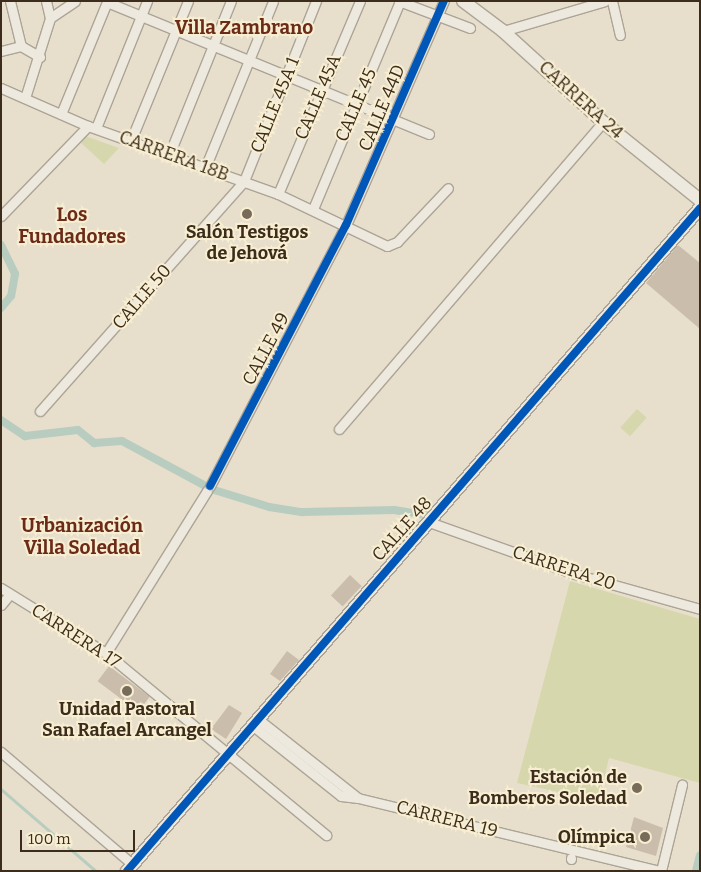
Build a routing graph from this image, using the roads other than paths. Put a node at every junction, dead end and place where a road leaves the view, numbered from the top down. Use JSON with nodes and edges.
{"nodes":[{"id":1,"x":10,"y":1,"type":"edge"},
{"id":2,"x":46,"y":1,"type":"edge"},
{"id":3,"x":75,"y":1,"type":"edge"},
{"id":4,"x":147,"y":1,"type":"edge"},
{"id":5,"x":188,"y":1,"type":"edge"},
{"id":6,"x":231,"y":1,"type":"edge"},
{"id":7,"x":273,"y":1,"type":"edge"},
{"id":8,"x":316,"y":1,"type":"edge"},
{"id":9,"x":360,"y":1,"type":"edge"},
{"id":10,"x":400,"y":1,"type":"edge"},
{"id":11,"x":444,"y":1,"type":"edge"},
{"id":12,"x":605,"y":1,"type":"edge"},
{"id":13,"x":612,"y":1,"type":"edge"},
{"id":14,"x":106,"y":2,"type":"edge"},
{"id":15,"x":465,"y":2,"type":"edge"},
{"id":16,"x":142,"y":14,"type":"junction"},
{"id":17,"x":436,"y":16,"type":"junction"},
{"id":18,"x":50,"y":18,"type":"junction"},
{"id":19,"x":470,"y":28,"type":"dead end"},
{"id":20,"x":178,"y":29,"type":"junction"},
{"id":21,"x":503,"y":31,"type":"junction"},
{"id":22,"x":620,"y":34,"type":"dead end"},
{"id":23,"x":214,"y":43,"type":"junction"},
{"id":24,"x":21,"y":46,"type":"junction"},
{"id":25,"x":1,"y":51,"type":"edge"},
{"id":26,"x":40,"y":57,"type":"junction"},
{"id":27,"x":252,"y":58,"type":"junction"},
{"id":28,"x":289,"y":74,"type":"junction"},
{"id":29,"x":1,"y":88,"type":"edge"},
{"id":30,"x":321,"y":89,"type":"junction"},
{"id":31,"x":25,"y":98,"type":"junction"},
{"id":32,"x":357,"y":104,"type":"junction"},
{"id":33,"x":61,"y":114,"type":"junction"},
{"id":34,"x":394,"y":119,"type":"junction"},
{"id":35,"x":603,"y":122,"type":"junction"},
{"id":36,"x":92,"y":127,"type":"junction"},
{"id":37,"x":429,"y":134,"type":"dead end"},
{"id":38,"x":131,"y":140,"type":"junction"},
{"id":39,"x":168,"y":155,"type":"junction"},
{"id":40,"x":205,"y":168,"type":"junction"},
{"id":41,"x":244,"y":181,"type":"junction"},
{"id":42,"x":448,"y":188,"type":"dead end"},
{"id":43,"x":278,"y":194,"type":"junction"},
{"id":44,"x":700,"y":200,"type":"edge"},
{"id":45,"x":700,"y":208,"type":"edge"},
{"id":46,"x":312,"y":209,"type":"junction"},
{"id":47,"x":1,"y":216,"type":"edge"},
{"id":48,"x":346,"y":225,"type":"junction"},
{"id":49,"x":40,"y":411,"type":"dead end"},
{"id":50,"x":339,"y":429,"type":"dead end"},
{"id":51,"x":430,"y":521,"type":"junction"},
{"id":52,"x":1,"y":588,"type":"edge"},
{"id":53,"x":10,"y":594,"type":"junction"},
{"id":54,"x":1,"y":604,"type":"edge"},
{"id":55,"x":700,"y":609,"type":"edge"},
{"id":56,"x":106,"y":653,"type":"junction"},
{"id":57,"x":256,"y":722,"type":"junction"},
{"id":58,"x":1,"y":752,"type":"edge"},
{"id":59,"x":229,"y":753,"type":"junction"},
{"id":60,"x":682,"y":785,"type":"dead end"},
{"id":61,"x":326,"y":835,"type":"dead end"},
{"id":62,"x":130,"y":868,"type":"edge"},
{"id":63,"x":661,"y":871,"type":"edge"}],
"edges":[{"from":1,"to":24,"type":"street"},
{"from":2,"to":18,"type":"street"},
{"from":3,"to":18,"type":"street"},
{"from":4,"to":16,"type":"street"},
{"from":5,"to":20,"type":"street"},
{"from":6,"to":23,"type":"street"},
{"from":7,"to":27,"type":"street"},
{"from":8,"to":28,"type":"street","name":"CALLE 45A 1"},
{"from":9,"to":30,"type":"street","name":"CALLE 45A"},
{"from":10,"to":17,"type":"street"},
{"from":10,"to":32,"type":"street","name":"CALLE 45"},
{"from":11,"to":17,"type":"street","name":"CALLE 44D"},
{"from":12,"to":21,"type":"street"},
{"from":13,"to":22,"type":"street"},
{"from":14,"to":16,"type":"street"},
{"from":14,"to":33,"type":"street"},
{"from":15,"to":21,"type":"street","name":"CARRERA 24"},
{"from":16,"to":20,"type":"street"},
{"from":16,"to":36,"type":"street"},
{"from":17,"to":19,"type":"street"},
{"from":17,"to":34,"type":"street","name":"CALLE 44D"},
{"from":18,"to":26,"type":"street"},
{"from":20,"to":23,"type":"street"},
{"from":20,"to":38,"type":"street"},
{"from":21,"to":35,"type":"street","name":"CARRERA 24"},
{"from":23,"to":27,"type":"street"},
{"from":23,"to":39,"type":"street"},
{"from":24,"to":25,"type":"street"},
{"from":24,"to":26,"type":"street"},
{"from":26,"to":31,"type":"street"},
{"from":27,"to":28,"type":"street"},
{"from":27,"to":40,"type":"street"},
{"from":28,"to":30,"type":"street"},
{"from":28,"to":41,"type":"street","name":"CALLE 45A 1"},
{"from":29,"to":31,"type":"street","name":"CARRERA 18B"},
{"from":30,"to":32,"type":"street"},
{"from":30,"to":43,"type":"street","name":"CALLE 45A"},
{"from":31,"to":33,"type":"street","name":"CARRERA 18B"},
{"from":32,"to":34,"type":"street"},
{"from":32,"to":46,"type":"street","name":"CALLE 45"},
{"from":33,"to":36,"type":"street","name":"CARRERA 18B"},
{"from":34,"to":37,"type":"street"},
{"from":34,"to":48,"type":"street","name":"CALLE 44D"},
{"from":35,"to":44,"type":"street","name":"CARRERA 24"},
{"from":35,"to":50,"type":"street"},
{"from":36,"to":38,"type":"street","name":"CARRERA 18B"},
{"from":36,"to":47,"type":"street"},
{"from":38,"to":39,"type":"street","name":"CARRERA 18B"},
{"from":39,"to":40,"type":"street","name":"CARRERA 18B"},
{"from":40,"to":41,"type":"street","name":"CARRERA 18B"},
{"from":41,"to":43,"type":"street","name":"CARRERA 18B"},
{"from":41,"to":49,"type":"street","name":"CALLE 50"},
{"from":42,"to":48,"type":"street","name":"CARRERA 18B"},
{"from":43,"to":46,"type":"street","name":"CARRERA 18B"},
{"from":45,"to":51,"type":"street","name":"CALLE 48"},
{"from":46,"to":48,"type":"street","name":"CARRERA 18B"},
{"from":48,"to":56,"type":"street","name":"CALLE 49"},
{"from":51,"to":55,"type":"street","name":"CARRERA 20"},
{"from":51,"to":57,"type":"street","name":"CALLE 48"},
{"from":52,"to":53,"type":"street","name":"CARRERA 17"},
{"from":53,"to":54,"type":"street"},
{"from":53,"to":56,"type":"street","name":"CARRERA 17"},
{"from":56,"to":59,"type":"street","name":"CARRERA 17"},
{"from":57,"to":59,"type":"street","name":"CALLE 48"},
{"from":57,"to":63,"type":"street","name":"CARRERA 19"},
{"from":58,"to":62,"type":"street"},
{"from":59,"to":61,"type":"street","name":"CARRERA 17"},
{"from":59,"to":62,"type":"street","name":"CALLE 48"},
{"from":60,"to":63,"type":"street"}]}
